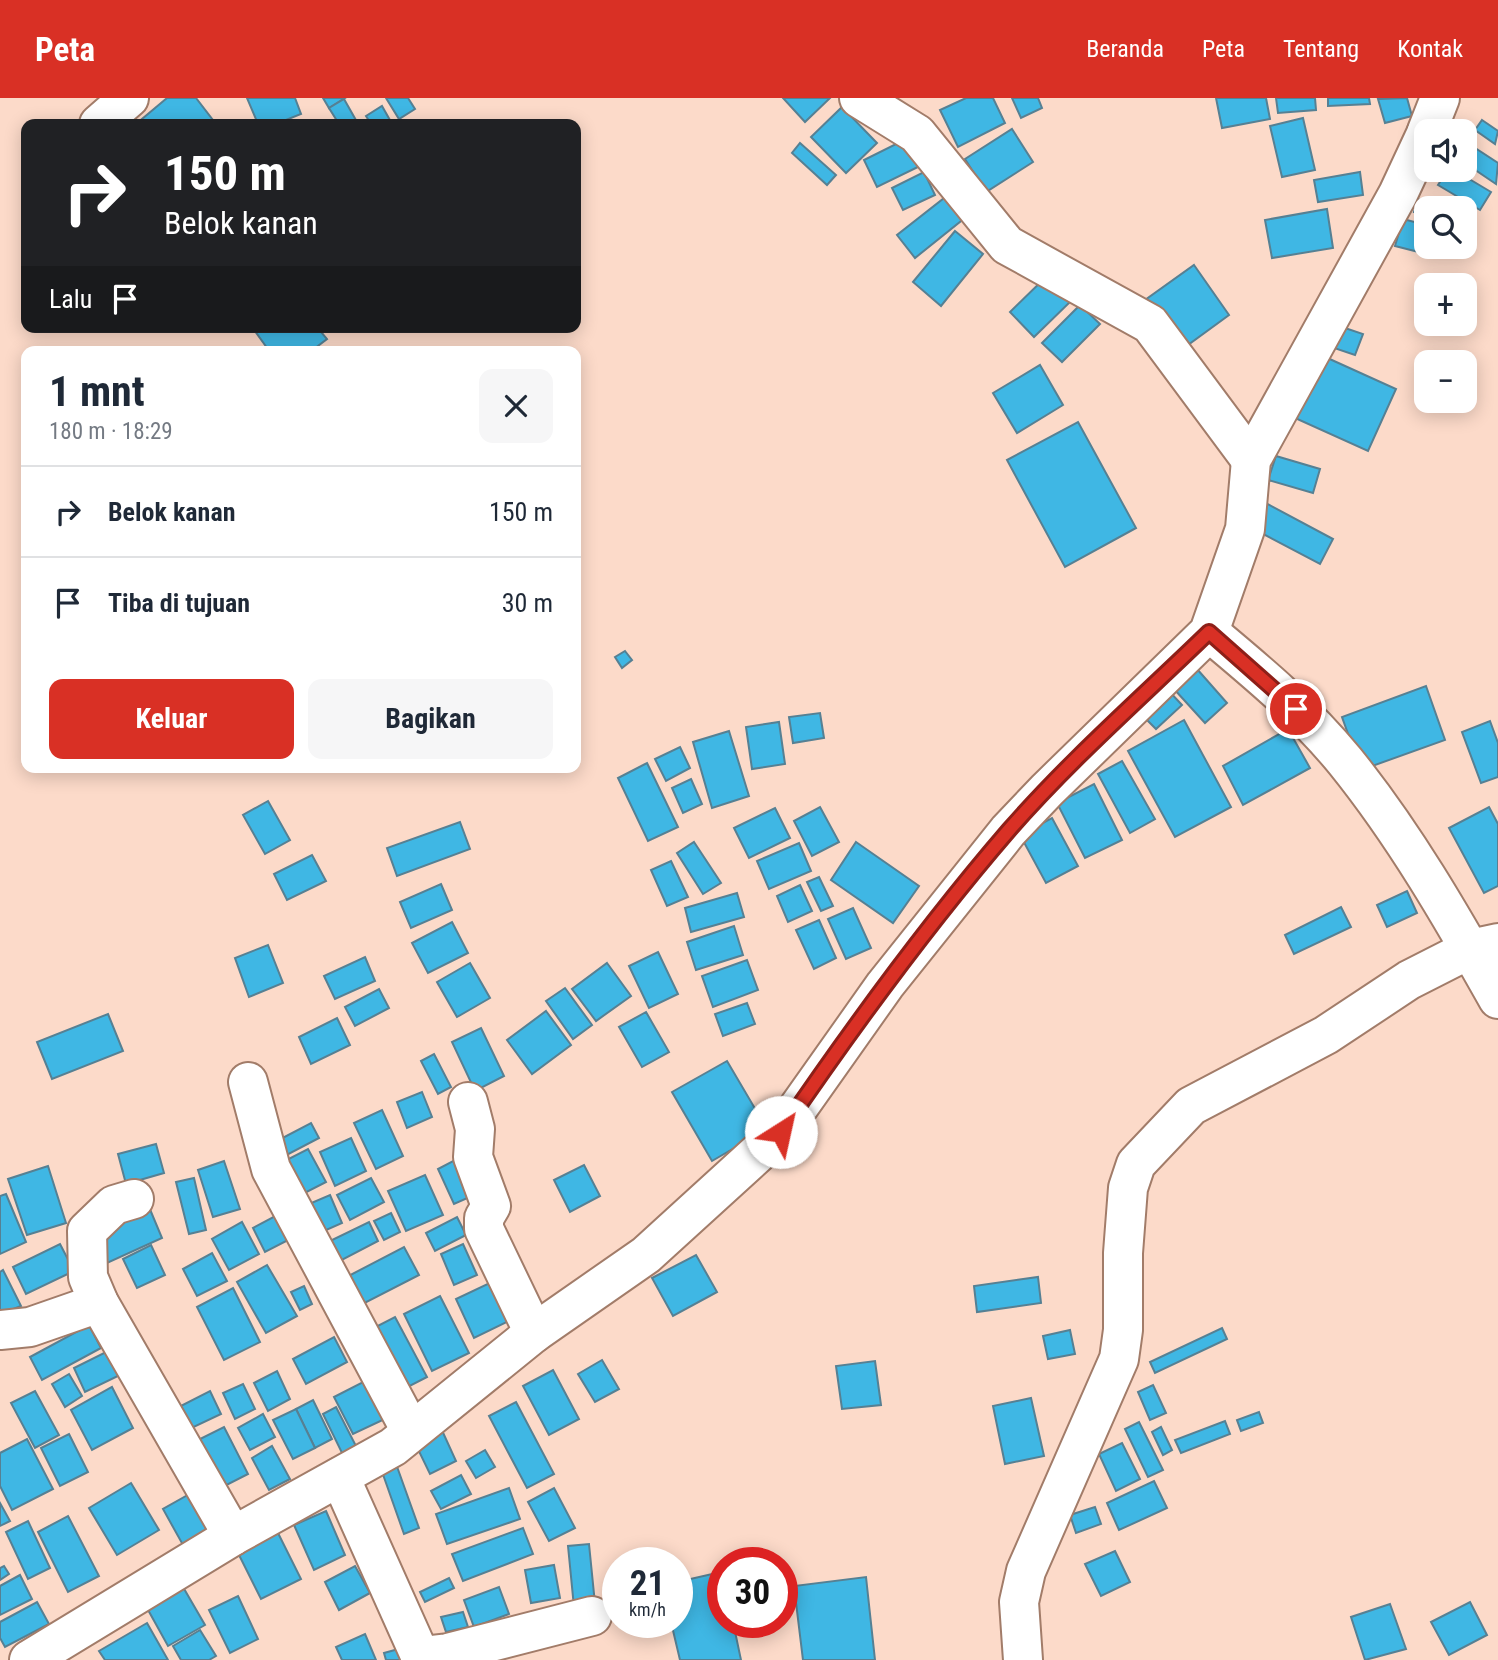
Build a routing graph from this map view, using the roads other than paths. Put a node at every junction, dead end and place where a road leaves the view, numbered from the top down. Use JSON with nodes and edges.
{"nodes":[{"id":1,"x":128,"y":98,"type":"edge"},
{"id":2,"x":859,"y":98,"type":"edge"},
{"id":3,"x":1440,"y":98,"type":"edge"},
{"id":4,"x":105,"y":119,"type":"edge"},
{"id":5,"x":1432,"y":119,"type":"edge"},
{"id":6,"x":1414,"y":160,"type":"edge"},
{"id":7,"x":1251,"y":460,"type":"junction"},
{"id":8,"x":1209,"y":632,"type":"junction"},
{"id":9,"x":1484,"y":946,"type":"edge"},
{"id":10,"x":1498,"y":999,"type":"edge"},
{"id":11,"x":248,"y":1082,"type":"dead end"},
{"id":12,"x":468,"y":1102,"type":"dead end"},
{"id":13,"x":134,"y":1199,"type":"dead end"},
{"id":14,"x":99,"y":1303,"type":"junction"},
{"id":15,"x":0,"y":1330,"type":"edge"},
{"id":16,"x":534,"y":1333,"type":"junction"},
{"id":17,"x":411,"y":1431,"type":"junction"},
{"id":18,"x":340,"y":1477,"type":"junction"},
{"id":19,"x":233,"y":1536,"type":"junction"},
{"id":20,"x":592,"y":1616,"type":"dead end"},
{"id":21,"x":422,"y":1658,"type":"edge"},
{"id":22,"x":29,"y":1660,"type":"edge"},
{"id":23,"x":1023,"y":1660,"type":"edge"}],
"edges":[{"from":1,"to":4,"type":"street"},
{"from":2,"to":7,"type":"street"},
{"from":3,"to":5,"type":"street"},
{"from":6,"to":7,"type":"street"},
{"from":7,"to":8,"type":"street"},
{"from":8,"to":9,"type":"street"},
{"from":8,"to":16,"type":"street"},
{"from":9,"to":10,"type":"street"},
{"from":9,"to":23,"type":"street"},
{"from":11,"to":17,"type":"street"},
{"from":12,"to":16,"type":"street"},
{"from":13,"to":14,"type":"street"},
{"from":14,"to":15,"type":"street"},
{"from":14,"to":19,"type":"street"},
{"from":16,"to":17,"type":"street"},
{"from":17,"to":18,"type":"street"},
{"from":18,"to":19,"type":"street"},
{"from":18,"to":21,"type":"street"},
{"from":19,"to":22,"type":"street"},
{"from":20,"to":21,"type":"street"}]}
